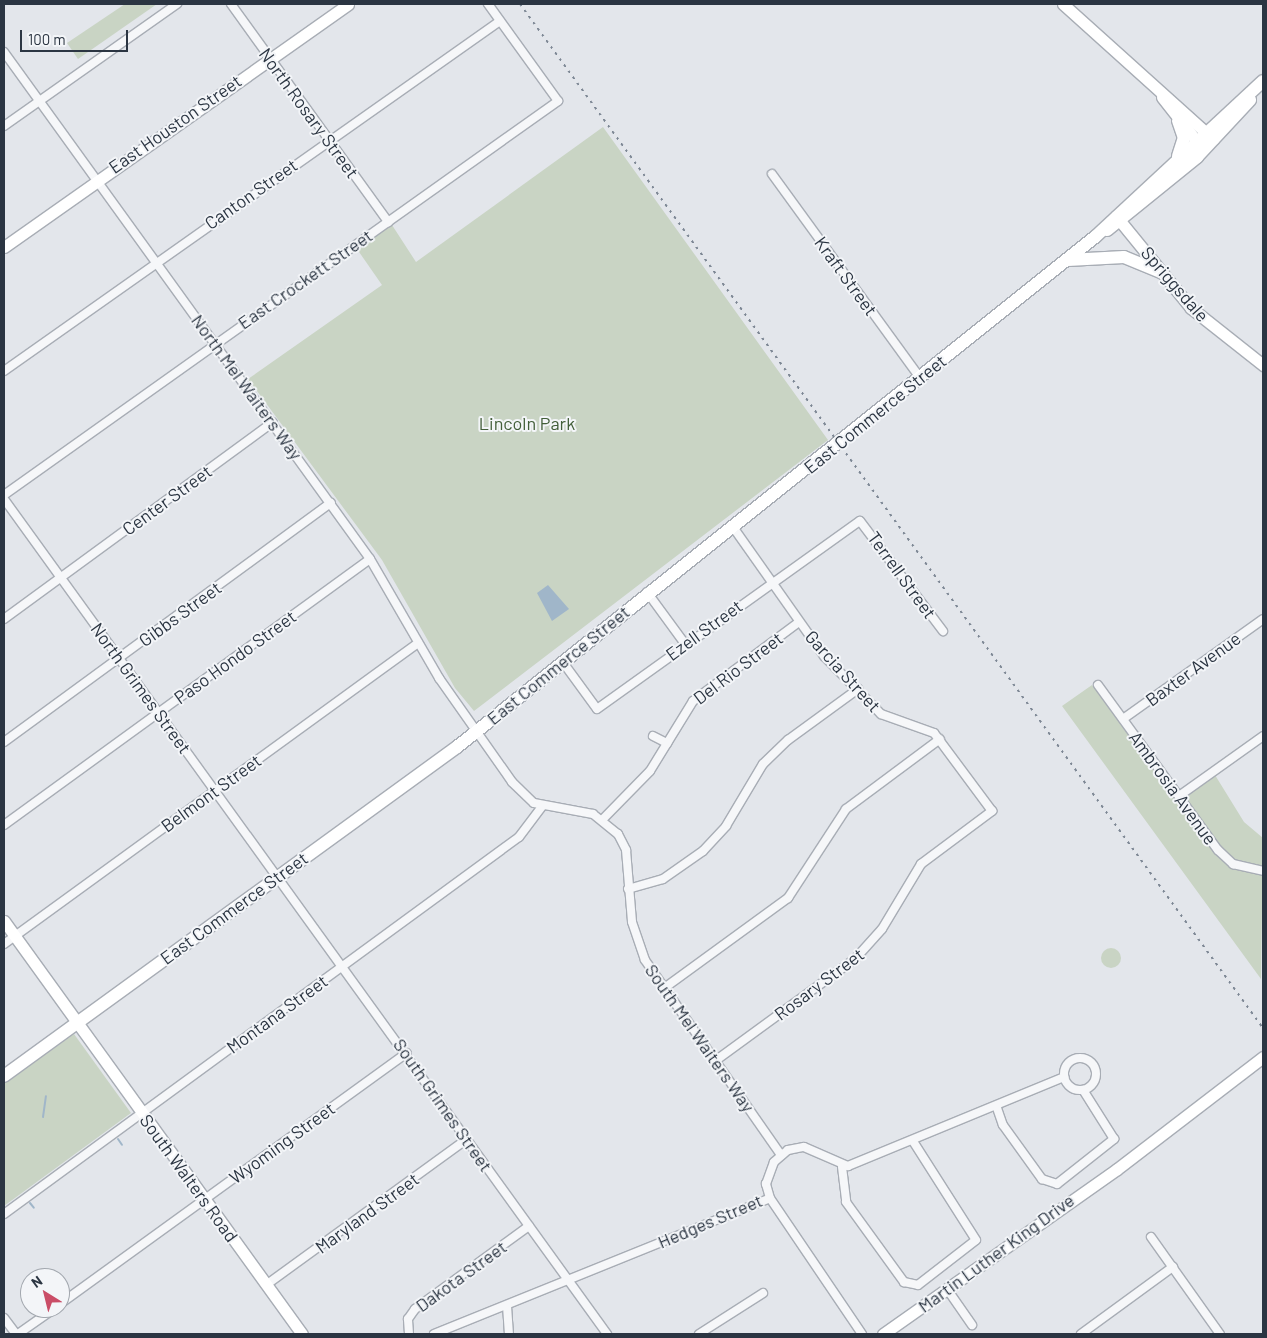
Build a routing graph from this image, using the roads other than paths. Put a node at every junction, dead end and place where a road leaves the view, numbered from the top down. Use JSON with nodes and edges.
{"nodes":[{"id":1,"x":177,"y":4,"type":"edge"},
{"id":2,"x":231,"y":4,"type":"edge"},
{"id":3,"x":348,"y":4,"type":"edge"},
{"id":4,"x":488,"y":4,"type":"edge"},
{"id":5,"x":1063,"y":4,"type":"edge"},
{"id":6,"x":500,"y":21,"type":"junction"},
{"id":7,"x":4,"y":52,"type":"edge"},
{"id":8,"x":270,"y":59,"type":"junction"},
{"id":9,"x":1263,"y":83,"type":"edge"},
{"id":10,"x":1162,"y":97,"type":"junction"},
{"id":11,"x":39,"y":100,"type":"junction"},
{"id":12,"x":1178,"y":121,"type":"junction"},
{"id":13,"x":4,"y":126,"type":"edge"},
{"id":14,"x":330,"y":140,"type":"junction"},
{"id":15,"x":1205,"y":141,"type":"junction"},
{"id":16,"x":1176,"y":160,"type":"junction"},
{"id":17,"x":772,"y":174,"type":"dead end"},
{"id":18,"x":96,"y":180,"type":"junction"},
{"id":19,"x":1118,"y":219,"type":"junction"},
{"id":20,"x":388,"y":222,"type":"junction"},
{"id":21,"x":4,"y":247,"type":"edge"},
{"id":22,"x":1068,"y":260,"type":"junction"},
{"id":23,"x":155,"y":261,"type":"junction"},
{"id":24,"x":1163,"y":274,"type":"junction"},
{"id":25,"x":214,"y":342,"type":"junction"},
{"id":26,"x":1263,"y":365,"type":"edge"},
{"id":27,"x":4,"y":371,"type":"edge"},
{"id":28,"x":920,"y":378,"type":"junction"},
{"id":29,"x":273,"y":422,"type":"junction"},
{"id":30,"x":4,"y":495,"type":"edge"},
{"id":31,"x":4,"y":499,"type":"edge"},
{"id":32,"x":331,"y":503,"type":"junction"},
{"id":33,"x":860,"y":521,"type":"joint"},
{"id":34,"x":733,"y":527,"type":"junction"},
{"id":35,"x":370,"y":559,"type":"junction"},
{"id":36,"x":62,"y":577,"type":"junction"},
{"id":37,"x":772,"y":581,"type":"junction"},
{"id":38,"x":647,"y":592,"type":"junction"},
{"id":39,"x":4,"y":619,"type":"edge"},
{"id":40,"x":1263,"y":619,"type":"edge"},
{"id":41,"x":799,"y":622,"type":"junction"},
{"id":42,"x":943,"y":631,"type":"dead end"},
{"id":43,"x":418,"y":643,"type":"junction"},
{"id":44,"x":685,"y":644,"type":"junction"},
{"id":45,"x":120,"y":658,"type":"junction"},
{"id":46,"x":562,"y":662,"type":"junction"},
{"id":47,"x":1098,"y":684,"type":"dead end"},
{"id":48,"x":858,"y":689,"type":"junction"},
{"id":49,"x":160,"y":712,"type":"junction"},
{"id":50,"x":1123,"y":720,"type":"junction"},
{"id":51,"x":476,"y":732,"type":"junction"},
{"id":52,"x":653,"y":736,"type":"dead end"},
{"id":53,"x":1263,"y":736,"type":"edge"},
{"id":54,"x":940,"y":739,"type":"junction"},
{"id":55,"x":4,"y":742,"type":"edge"},
{"id":56,"x":667,"y":743,"type":"junction"},
{"id":57,"x":215,"y":790,"type":"junction"},
{"id":58,"x":1179,"y":796,"type":"junction"},
{"id":59,"x":542,"y":806,"type":"junction"},
{"id":60,"x":992,"y":811,"type":"joint"},
{"id":61,"x":603,"y":819,"type":"junction"},
{"id":62,"x":4,"y":826,"type":"edge"},
{"id":63,"x":1263,"y":872,"type":"edge"},
{"id":64,"x":277,"y":877,"type":"junction"},
{"id":65,"x":628,"y":889,"type":"junction"},
{"id":66,"x":4,"y":921,"type":"edge"},
{"id":67,"x":15,"y":936,"type":"junction"},
{"id":68,"x":4,"y":944,"type":"edge"},
{"id":69,"x":342,"y":966,"type":"junction"},
{"id":70,"x":663,"y":989,"type":"junction"},
{"id":71,"x":77,"y":1023,"type":"junction"},
{"id":72,"x":406,"y":1053,"type":"junction"},
{"id":73,"x":1263,"y":1057,"type":"edge"},
{"id":74,"x":714,"y":1061,"type":"junction"},
{"id":75,"x":4,"y":1076,"type":"edge"},
{"id":76,"x":1064,"y":1077,"type":"junction"},
{"id":77,"x":1083,"y":1090,"type":"junction"},
{"id":78,"x":997,"y":1108,"type":"junction"},
{"id":79,"x":142,"y":1113,"type":"junction"},
{"id":80,"x":467,"y":1139,"type":"junction"},
{"id":81,"x":914,"y":1141,"type":"junction"},
{"id":82,"x":781,"y":1154,"type":"junction"},
{"id":83,"x":842,"y":1166,"type":"junction"},
{"id":84,"x":770,"y":1198,"type":"junction"},
{"id":85,"x":204,"y":1199,"type":"junction"},
{"id":86,"x":4,"y":1214,"type":"edge"},
{"id":87,"x":529,"y":1226,"type":"junction"},
{"id":88,"x":1151,"y":1236,"type":"dead end"},
{"id":89,"x":1173,"y":1267,"type":"junction"},
{"id":90,"x":566,"y":1279,"type":"junction"},
{"id":91,"x":266,"y":1285,"type":"junction"},
{"id":92,"x":947,"y":1289,"type":"junction"},
{"id":93,"x":763,"y":1292,"type":"dead end"},
{"id":94,"x":70,"y":1297,"type":"edge"},
{"id":95,"x":507,"y":1306,"type":"junction"},
{"id":96,"x":4,"y":1318,"type":"edge"},
{"id":97,"x":40,"y":1318,"type":"edge"},
{"id":98,"x":972,"y":1325,"type":"dead end"},
{"id":99,"x":17,"y":1334,"type":"edge"},
{"id":100,"x":302,"y":1334,"type":"edge"},
{"id":101,"x":409,"y":1334,"type":"edge"},
{"id":102,"x":434,"y":1334,"type":"edge"},
{"id":103,"x":510,"y":1334,"type":"edge"},
{"id":104,"x":607,"y":1334,"type":"edge"},
{"id":105,"x":699,"y":1334,"type":"edge"},
{"id":106,"x":862,"y":1334,"type":"edge"},
{"id":107,"x":883,"y":1334,"type":"edge"},
{"id":108,"x":1081,"y":1334,"type":"edge"},
{"id":109,"x":1220,"y":1334,"type":"edge"}],
"edges":[{"from":1,"to":11,"type":"street"},
{"from":2,"to":8,"type":"street","name":"North Rosary Street"},
{"from":3,"to":8,"type":"main road","name":"East Houston Street"},
{"from":4,"to":6,"type":"street"},
{"from":5,"to":10,"type":"main road"},
{"from":6,"to":14,"type":"street","name":"Canton Street"},
{"from":6,"to":20,"type":"street","name":"East Crockett Street"},
{"from":7,"to":11,"type":"street","name":"North Mel Waiters Way"},
{"from":8,"to":14,"type":"street","name":"North Rosary Street"},
{"from":8,"to":18,"type":"main road","name":"East Houston Street"},
{"from":9,"to":15,"type":"main road","name":"East Commerce Street"},
{"from":10,"to":12,"type":"main road"},
{"from":10,"to":15,"type":"main road"},
{"from":11,"to":13,"type":"street"},
{"from":11,"to":18,"type":"street","name":"North Mel Waiters Way"},
{"from":12,"to":15,"type":"main road"},
{"from":12,"to":16,"type":"main road"},
{"from":14,"to":20,"type":"street","name":"North Rosary Street"},
{"from":14,"to":23,"type":"street","name":"Canton Street"},
{"from":15,"to":16,"type":"main road","name":"East Commerce Street"},
{"from":15,"to":19,"type":"main road","name":"East Commerce Street"},
{"from":16,"to":19,"type":"main road","name":"East Commerce Street"},
{"from":17,"to":28,"type":"street","name":"Kraft Street"},
{"from":18,"to":21,"type":"main road","name":"East Houston Street"},
{"from":18,"to":23,"type":"street","name":"North Mel Waiters Way"},
{"from":19,"to":22,"type":"main road","name":"East Commerce Street"},
{"from":19,"to":24,"type":"main road","name":"Spriggsdale"},
{"from":20,"to":25,"type":"street","name":"East Crockett Street"},
{"from":22,"to":24,"type":"main road"},
{"from":22,"to":28,"type":"main road","name":"East Commerce Street"},
{"from":23,"to":25,"type":"street","name":"North Mel Waiters Way"},
{"from":23,"to":27,"type":"street","name":"Canton Street"},
{"from":24,"to":26,"type":"main road","name":"Spriggsdale"},
{"from":25,"to":29,"type":"street","name":"North Mel Waiters Way"},
{"from":25,"to":30,"type":"street","name":"East Crockett Street"},
{"from":28,"to":34,"type":"main road","name":"East Commerce Street"},
{"from":29,"to":32,"type":"street","name":"North Mel Waiters Way"},
{"from":29,"to":36,"type":"street","name":"Center Street"},
{"from":31,"to":36,"type":"street","name":"North Grimes Street"},
{"from":32,"to":35,"type":"street","name":"North Mel Waiters Way"},
{"from":32,"to":45,"type":"street","name":"Gibbs Street"},
{"from":33,"to":37,"type":"street","name":"Ezell Street"},
{"from":33,"to":42,"type":"street","name":"Terrell Street"},
{"from":34,"to":37,"type":"street","name":"Garcia Street"},
{"from":34,"to":38,"type":"main road","name":"East Commerce Street"},
{"from":35,"to":43,"type":"street","name":"North Mel Waiters Way"},
{"from":35,"to":49,"type":"street","name":"Paso Hondo Street"},
{"from":36,"to":39,"type":"street","name":"Center Street"},
{"from":36,"to":45,"type":"street","name":"North Grimes Street"},
{"from":37,"to":41,"type":"street","name":"Garcia Street"},
{"from":37,"to":44,"type":"street","name":"Ezell Street"},
{"from":38,"to":44,"type":"street"},
{"from":38,"to":46,"type":"main road","name":"East Commerce Street"},
{"from":40,"to":50,"type":"street","name":"Baxter Avenue"},
{"from":41,"to":48,"type":"street","name":"Garcia Street"},
{"from":41,"to":56,"type":"street","name":"Del Rio Street"},
{"from":43,"to":51,"type":"street","name":"North Mel Waiters Way"},
{"from":43,"to":57,"type":"street","name":"Belmont Street"},
{"from":44,"to":46,"type":"street","name":"Ezell Street"},
{"from":45,"to":49,"type":"street","name":"North Grimes Street"},
{"from":45,"to":55,"type":"street","name":"Gibbs Street"},
{"from":46,"to":51,"type":"main road","name":"East Commerce Street"},
{"from":47,"to":50,"type":"street","name":"Ambrosia Avenue"},
{"from":48,"to":54,"type":"street","name":"Garcia Street"},
{"from":48,"to":65,"type":"street"},
{"from":49,"to":57,"type":"street","name":"North Grimes Street"},
{"from":49,"to":62,"type":"street","name":"Paso Hondo Street"},
{"from":50,"to":58,"type":"street","name":"Ambrosia Avenue"},
{"from":51,"to":59,"type":"street","name":"South Mel Waiters Way"},
{"from":51,"to":64,"type":"main road","name":"East Commerce Street"},
{"from":52,"to":56,"type":"street"},
{"from":53,"to":58,"type":"street"},
{"from":54,"to":60,"type":"street","name":"Garcia Street"},
{"from":54,"to":70,"type":"street"},
{"from":56,"to":61,"type":"street","name":"Del Rio Street"},
{"from":57,"to":64,"type":"street","name":"North Grimes Street"},
{"from":57,"to":67,"type":"street","name":"Belmont Street"},
{"from":58,"to":63,"type":"street","name":"Ambrosia Avenue"},
{"from":59,"to":61,"type":"street","name":"South Mel Waiters Way"},
{"from":59,"to":69,"type":"street","name":"Montana Street"},
{"from":60,"to":74,"type":"street","name":"Rosary Street"},
{"from":61,"to":65,"type":"street","name":"South Mel Waiters Way"},
{"from":64,"to":69,"type":"street","name":"South Grimes Street"},
{"from":64,"to":71,"type":"main road","name":"East Commerce Street"},
{"from":65,"to":70,"type":"street","name":"South Mel Waiters Way"},
{"from":66,"to":67,"type":"main road","name":"South Walters Road"},
{"from":67,"to":68,"type":"street","name":"Belmont Street"},
{"from":67,"to":71,"type":"main road","name":"South Walters Road"},
{"from":69,"to":72,"type":"street","name":"South Grimes Street"},
{"from":69,"to":79,"type":"street","name":"Montana Street"},
{"from":70,"to":74,"type":"street","name":"South Mel Waiters Way"},
{"from":71,"to":75,"type":"main road","name":"East Commerce Street"},
{"from":71,"to":79,"type":"main road","name":"South Walters Road"},
{"from":72,"to":80,"type":"street","name":"South Grimes Street"},
{"from":72,"to":85,"type":"street","name":"Wyoming Street"},
{"from":73,"to":92,"type":"main road","name":"Martin Luther King Drive"},
{"from":74,"to":82,"type":"street","name":"South Mel Waiters Way"},
{"from":76,"to":77,"type":"street"},
{"from":76,"to":77,"type":"street"},
{"from":76,"to":78,"type":"street"},
{"from":77,"to":78,"type":"street"},
{"from":78,"to":81,"type":"street"},
{"from":79,"to":85,"type":"main road","name":"South Walters Road"},
{"from":79,"to":86,"type":"street","name":"Montana Street"},
{"from":80,"to":87,"type":"street","name":"South Grimes Street"},
{"from":80,"to":91,"type":"street","name":"Maryland Street"},
{"from":81,"to":83,"type":"street"},
{"from":81,"to":83,"type":"street"},
{"from":82,"to":83,"type":"street"},
{"from":82,"to":84,"type":"street","name":"Hedges Street"},
{"from":84,"to":90,"type":"street","name":"Hedges Street"},
{"from":84,"to":106,"type":"street"},
{"from":85,"to":91,"type":"main road","name":"South Walters Road"},
{"from":85,"to":94,"type":"street","name":"Wyoming Street"},
{"from":87,"to":90,"type":"street","name":"South Grimes Street"},
{"from":87,"to":101,"type":"street","name":"Dakota Street"},
{"from":88,"to":89,"type":"street"},
{"from":89,"to":108,"type":"street"},
{"from":89,"to":109,"type":"street"},
{"from":90,"to":95,"type":"street","name":"Hedges Street"},
{"from":90,"to":104,"type":"street","name":"South Grimes Street"},
{"from":91,"to":100,"type":"main road","name":"South Walters Road"},
{"from":92,"to":98,"type":"street"},
{"from":92,"to":107,"type":"main road","name":"Martin Luther King Drive"},
{"from":93,"to":105,"type":"street"},
{"from":95,"to":102,"type":"street","name":"Hedges Street"},
{"from":95,"to":103,"type":"street"},
{"from":96,"to":99,"type":"street"},
{"from":97,"to":99,"type":"street"}]}
